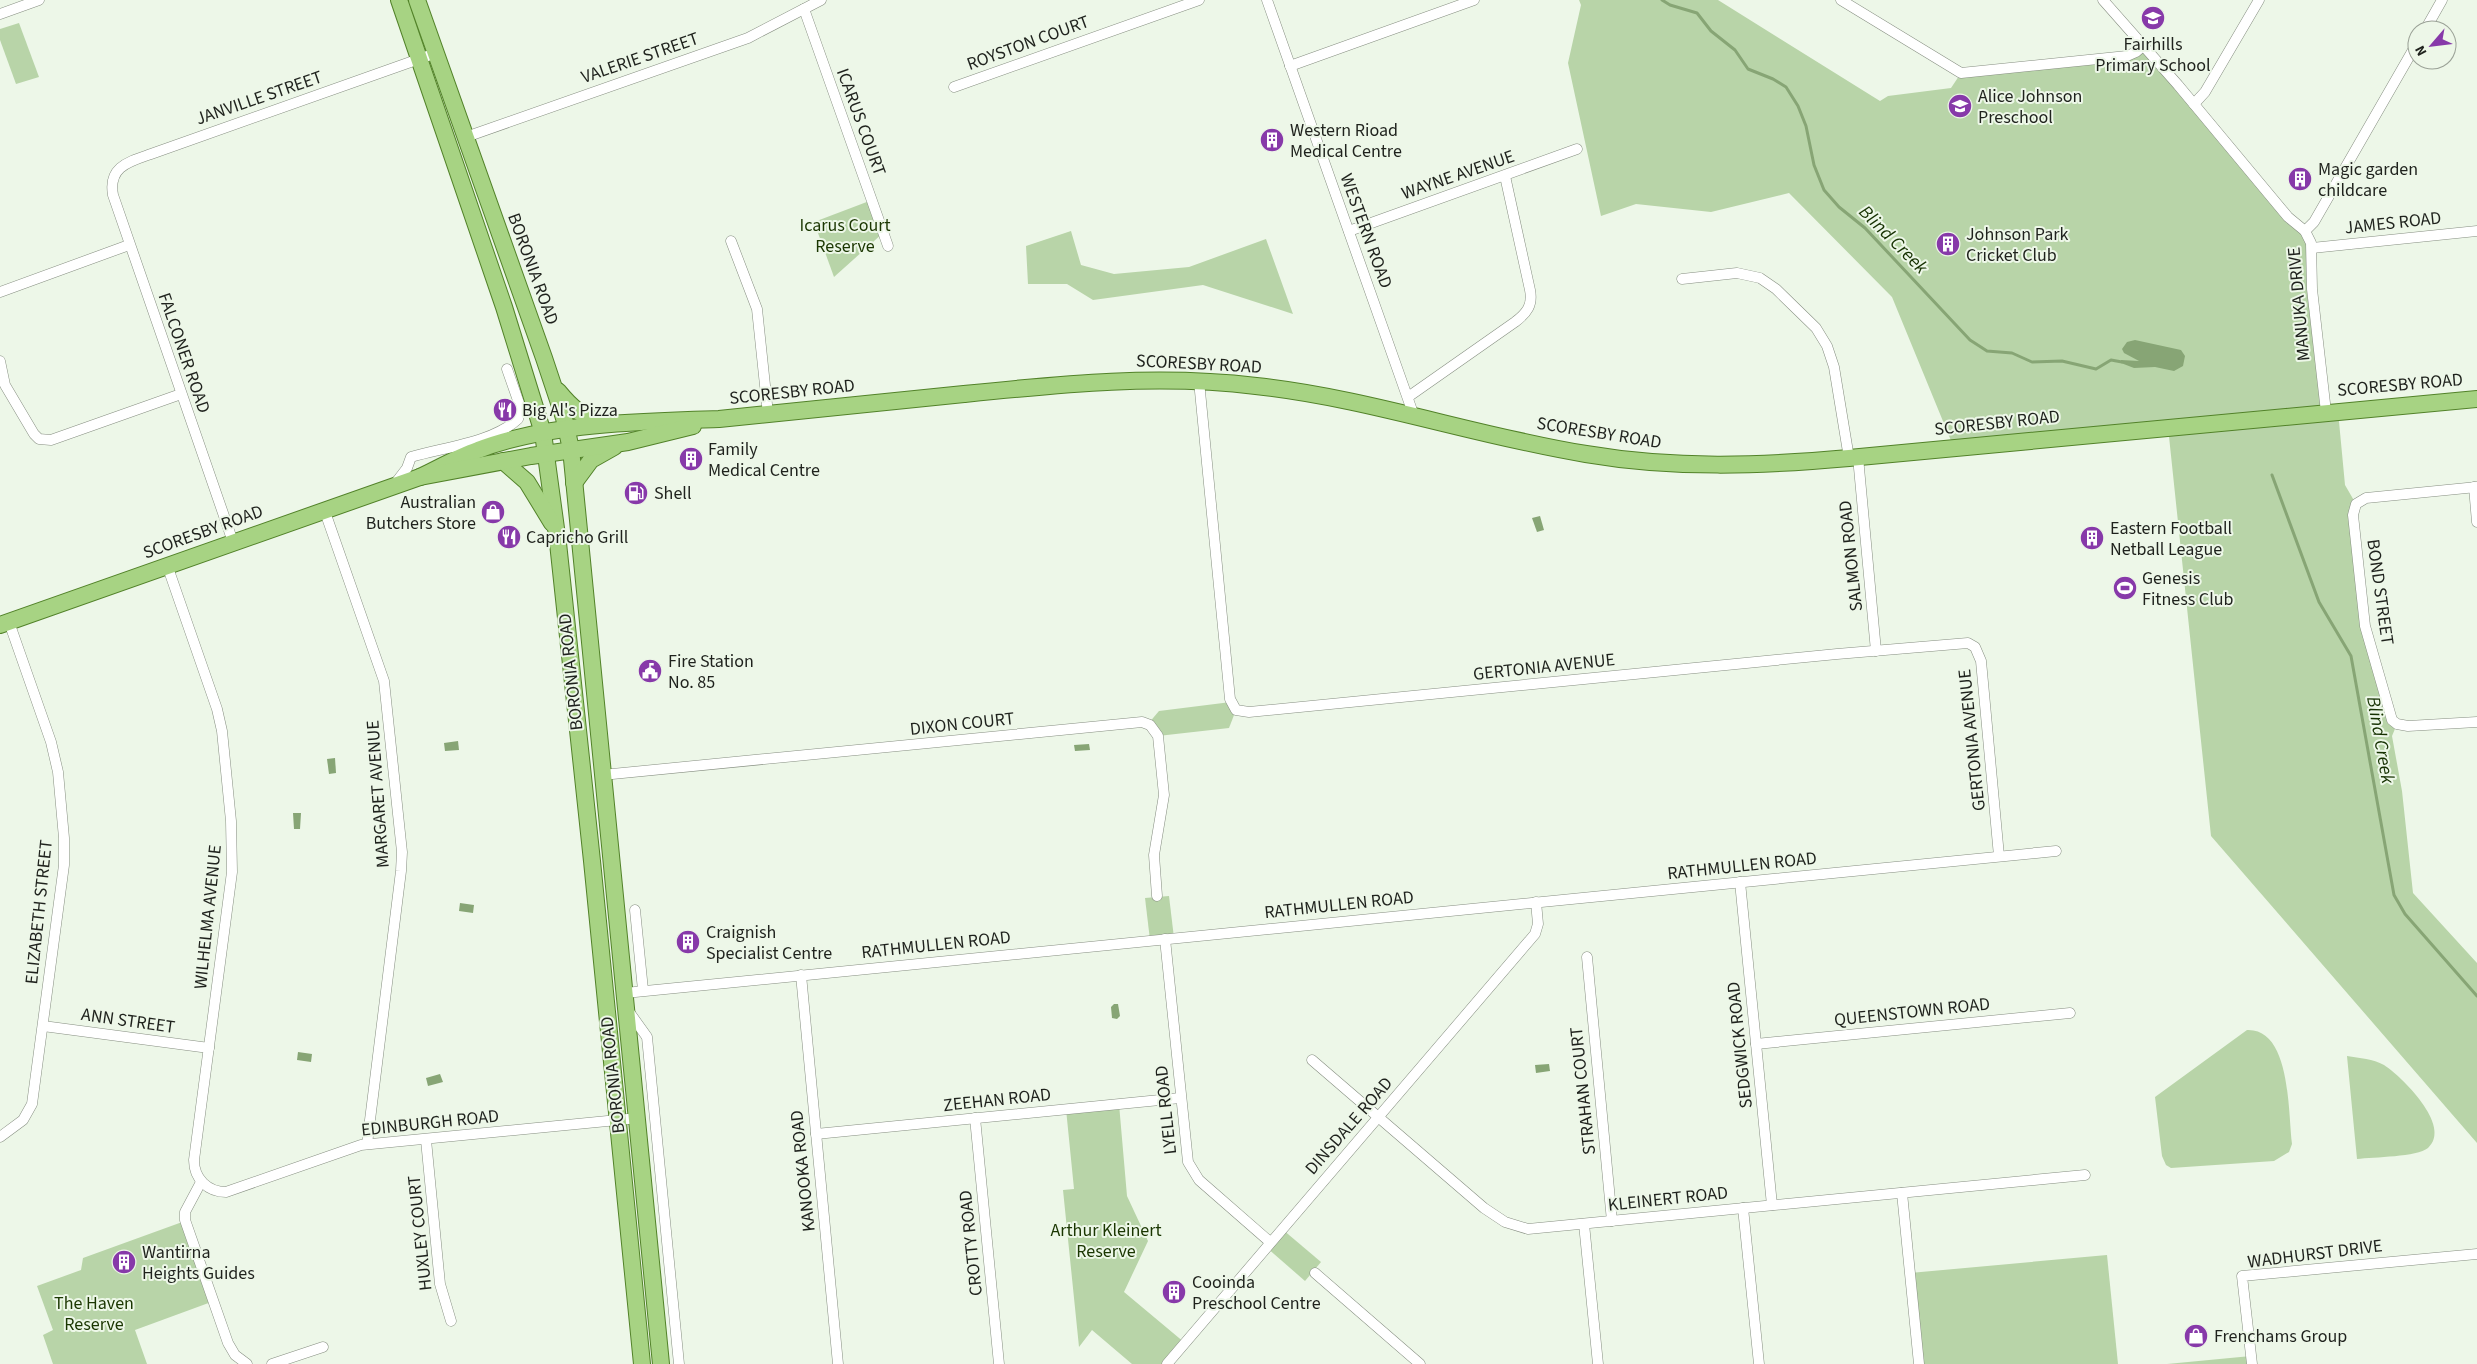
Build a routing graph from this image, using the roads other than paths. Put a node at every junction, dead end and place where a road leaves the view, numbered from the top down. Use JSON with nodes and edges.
{"nodes":[{"id":1,"x":39,"y":0,"type":"edge"},
{"id":2,"x":399,"y":0,"type":"edge"},
{"id":3,"x":417,"y":0,"type":"edge"},
{"id":4,"x":821,"y":0,"type":"edge"},
{"id":5,"x":1199,"y":0,"type":"edge"},
{"id":6,"x":1267,"y":0,"type":"edge"},
{"id":7,"x":1474,"y":0,"type":"edge"},
{"id":8,"x":1841,"y":0,"type":"edge"},
{"id":9,"x":2103,"y":0,"type":"edge"},
{"id":10,"x":2259,"y":0,"type":"edge"},
{"id":11,"x":2442,"y":0,"type":"edge"},
{"id":12,"x":804,"y":9,"type":"junction"},
{"id":13,"x":0,"y":14,"type":"edge"},
{"id":14,"x":2431,"y":20,"type":"edge"},
{"id":15,"x":2144,"y":45,"type":"junction"},
{"id":16,"x":436,"y":53,"type":"junction"},
{"id":17,"x":417,"y":59,"type":"junction"},
{"id":18,"x":2407,"y":60,"type":"edge"},
{"id":19,"x":1290,"y":66,"type":"junction"},
{"id":20,"x":954,"y":87,"type":"dead end"},
{"id":21,"x":2194,"y":104,"type":"junction"},
{"id":22,"x":466,"y":137,"type":"junction"},
{"id":23,"x":1577,"y":149,"type":"dead end"},
{"id":24,"x":114,"y":174,"type":"joint"},
{"id":25,"x":1505,"y":176,"type":"junction"},
{"id":26,"x":1349,"y":231,"type":"junction"},
{"id":27,"x":2304,"y":231,"type":"junction"},
{"id":28,"x":2477,"y":231,"type":"edge"},
{"id":29,"x":731,"y":241,"type":"dead end"},
{"id":30,"x":130,"y":245,"type":"junction"},
{"id":31,"x":888,"y":246,"type":"dead end"},
{"id":32,"x":2312,"y":248,"type":"junction"},
{"id":33,"x":1682,"y":279,"type":"dead end"},
{"id":34,"x":0,"y":292,"type":"edge"},
{"id":35,"x":0,"y":361,"type":"edge"},
{"id":36,"x":507,"y":369,"type":"dead end"},
{"id":37,"x":1199,"y":381,"type":"junction"},
{"id":38,"x":553,"y":385,"type":"junction"},
{"id":39,"x":2,"y":386,"type":"edge"},
{"id":40,"x":181,"y":394,"type":"junction"},
{"id":41,"x":1408,"y":397,"type":"junction"},
{"id":42,"x":2477,"y":399,"type":"edge"},
{"id":43,"x":2326,"y":412,"type":"junction"},
{"id":44,"x":768,"y":414,"type":"junction"},
{"id":45,"x":1414,"y":416,"type":"junction"},
{"id":46,"x":719,"y":419,"type":"junction"},
{"id":47,"x":613,"y":425,"type":"junction"},
{"id":48,"x":566,"y":430,"type":"junction"},
{"id":49,"x":543,"y":433,"type":"junction"},
{"id":50,"x":628,"y":442,"type":"junction"},
{"id":51,"x":571,"y":449,"type":"junction"},
{"id":52,"x":546,"y":453,"type":"junction"},
{"id":53,"x":1853,"y":458,"type":"junction"},
{"id":54,"x":503,"y":460,"type":"junction"},
{"id":55,"x":420,"y":477,"type":"junction"},
{"id":56,"x":574,"y":483,"type":"junction"},
{"id":57,"x":394,"y":485,"type":"junction"},
{"id":58,"x":2475,"y":487,"type":"edge"},
{"id":59,"x":324,"y":510,"type":"junction"},
{"id":60,"x":2477,"y":522,"type":"edge"},
{"id":61,"x":556,"y":532,"type":"junction"},
{"id":62,"x":233,"y":542,"type":"junction"},
{"id":63,"x":167,"y":566,"type":"junction"},
{"id":64,"x":5,"y":623,"type":"edge"},
{"id":65,"x":1876,"y":651,"type":"junction"},
{"id":66,"x":2477,"y":722,"type":"edge"},
{"id":67,"x":602,"y":775,"type":"junction"},
{"id":68,"x":2056,"y":851,"type":"dead end"},
{"id":69,"x":1999,"y":856,"type":"junction"},
{"id":70,"x":1740,"y":882,"type":"junction"},
{"id":71,"x":1157,"y":896,"type":"dead end"},
{"id":72,"x":1536,"y":902,"type":"junction"},
{"id":73,"x":635,"y":910,"type":"dead end"},
{"id":74,"x":1165,"y":939,"type":"junction"},
{"id":75,"x":1587,"y":957,"type":"dead end"},
{"id":76,"x":801,"y":975,"type":"junction"},
{"id":77,"x":643,"y":990,"type":"junction"},
{"id":78,"x":605,"y":995,"type":"junction"},
{"id":79,"x":625,"y":1001,"type":"junction"},
{"id":80,"x":2070,"y":1013,"type":"dead end"},
{"id":81,"x":43,"y":1026,"type":"junction"},
{"id":82,"x":1756,"y":1044,"type":"junction"},
{"id":83,"x":209,"y":1048,"type":"junction"},
{"id":84,"x":1312,"y":1060,"type":"dead end"},
{"id":85,"x":1180,"y":1098,"type":"junction"},
{"id":86,"x":1378,"y":1117,"type":"junction"},
{"id":87,"x":638,"y":1118,"type":"junction"},
{"id":88,"x":975,"y":1118,"type":"junction"},
{"id":89,"x":618,"y":1120,"type":"junction"},
{"id":90,"x":816,"y":1134,"type":"junction"},
{"id":91,"x":0,"y":1137,"type":"edge"},
{"id":92,"x":426,"y":1140,"type":"junction"},
{"id":93,"x":367,"y":1144,"type":"junction"},
{"id":94,"x":2085,"y":1175,"type":"dead end"},
{"id":95,"x":203,"y":1184,"type":"junction"},
{"id":96,"x":1902,"y":1193,"type":"junction"},
{"id":97,"x":1772,"y":1206,"type":"junction"},
{"id":98,"x":1744,"y":1208,"type":"junction"},
{"id":99,"x":1612,"y":1221,"type":"junction"},
{"id":100,"x":1584,"y":1224,"type":"junction"},
{"id":101,"x":1270,"y":1242,"type":"junction"},
{"id":102,"x":2477,"y":1254,"type":"edge"},
{"id":103,"x":1315,"y":1273,"type":"dead end"},
{"id":104,"x":451,"y":1321,"type":"dead end"},
{"id":105,"x":323,"y":1347,"type":"dead end"},
{"id":106,"x":1170,"y":1363,"type":"edge"},
{"id":107,"x":247,"y":1364,"type":"edge"},
{"id":108,"x":272,"y":1364,"type":"edge"},
{"id":109,"x":642,"y":1364,"type":"edge"},
{"id":110,"x":661,"y":1364,"type":"edge"},
{"id":111,"x":679,"y":1364,"type":"edge"},
{"id":112,"x":838,"y":1364,"type":"edge"},
{"id":113,"x":999,"y":1364,"type":"edge"},
{"id":114,"x":1420,"y":1364,"type":"edge"},
{"id":115,"x":1598,"y":1364,"type":"edge"},
{"id":116,"x":1759,"y":1364,"type":"edge"},
{"id":117,"x":1919,"y":1364,"type":"edge"},
{"id":118,"x":2252,"y":1364,"type":"edge"}],
"edges":[{"from":1,"to":13,"type":"street"},
{"from":2,"to":17,"type":"main road","name":"BORONIA ROAD"},
{"from":3,"to":16,"type":"main road","name":"BORONIA ROAD"},
{"from":4,"to":12,"type":"street","name":"VALERIE STREET"},
{"from":5,"to":20,"type":"street","name":"ROYSTON COURT"},
{"from":6,"to":19,"type":"street","name":"WESTERN ROAD"},
{"from":7,"to":19,"type":"street"},
{"from":8,"to":15,"type":"street"},
{"from":9,"to":15,"type":"street","name":"MANUKA DRIVE"},
{"from":10,"to":21,"type":"street"},
{"from":11,"to":14,"type":"street"},
{"from":12,"to":22,"type":"street","name":"VALERIE STREET"},
{"from":12,"to":31,"type":"street","name":"ICARUS COURT"},
{"from":15,"to":21,"type":"street","name":"MANUKA DRIVE"},
{"from":16,"to":17,"type":"street","name":"JANVILLE STREET"},
{"from":16,"to":22,"type":"main road","name":"BORONIA ROAD"},
{"from":17,"to":24,"type":"street","name":"JANVILLE STREET"},
{"from":17,"to":49,"type":"main road","name":"BORONIA ROAD"},
{"from":18,"to":27,"type":"street"},
{"from":19,"to":26,"type":"street","name":"WESTERN ROAD"},
{"from":21,"to":27,"type":"street","name":"MANUKA DRIVE"},
{"from":22,"to":38,"type":"main road","name":"BORONIA ROAD"},
{"from":23,"to":25,"type":"street","name":"WAYNE AVENUE"},
{"from":24,"to":30,"type":"street","name":"FALCONER ROAD"},
{"from":25,"to":26,"type":"street","name":"WAYNE AVENUE"},
{"from":25,"to":41,"type":"street"},
{"from":26,"to":41,"type":"street","name":"WESTERN ROAD"},
{"from":27,"to":32,"type":"street","name":"MANUKA DRIVE"},
{"from":28,"to":32,"type":"street","name":"JAMES ROAD"},
{"from":29,"to":44,"type":"street"},
{"from":30,"to":34,"type":"street"},
{"from":30,"to":40,"type":"street","name":"FALCONER ROAD"},
{"from":32,"to":43,"type":"street","name":"MANUKA DRIVE"},
{"from":33,"to":53,"type":"street","name":"SALMON ROAD"},
{"from":35,"to":39,"type":"street"},
{"from":36,"to":57,"type":"street"},
{"from":37,"to":44,"type":"main road","name":"SCORESBY ROAD"},
{"from":37,"to":45,"type":"main road","name":"SCORESBY ROAD"},
{"from":37,"to":65,"type":"street","name":"GERTONIA AVENUE"},
{"from":38,"to":47,"type":"main road"},
{"from":38,"to":48,"type":"main road","name":"BORONIA ROAD"},
{"from":39,"to":40,"type":"street"},
{"from":40,"to":62,"type":"street","name":"FALCONER ROAD"},
{"from":41,"to":45,"type":"street","name":"WESTERN ROAD"},
{"from":42,"to":43,"type":"main road","name":"SCORESBY ROAD"},
{"from":43,"to":53,"type":"main road","name":"SCORESBY ROAD"},
{"from":44,"to":46,"type":"main road","name":"SCORESBY ROAD"},
{"from":45,"to":53,"type":"main road","name":"SCORESBY ROAD"},
{"from":46,"to":47,"type":"main road","name":"SCORESBY ROAD"},
{"from":46,"to":50,"type":"main road","name":"SCORESBY ROAD"},
{"from":47,"to":48,"type":"main road","name":"SCORESBY ROAD"},
{"from":48,"to":49,"type":"main road","name":"SCORESBY ROAD"},
{"from":48,"to":51,"type":"main road","name":"BORONIA ROAD"},
{"from":49,"to":52,"type":"main road","name":"BORONIA ROAD"},
{"from":49,"to":55,"type":"main road","name":"SCORESBY ROAD"},
{"from":50,"to":51,"type":"main road","name":"SCORESBY ROAD"},
{"from":50,"to":56,"type":"main road"},
{"from":51,"to":52,"type":"main road","name":"SCORESBY ROAD"},
{"from":51,"to":56,"type":"main road","name":"BORONIA ROAD"},
{"from":52,"to":54,"type":"main road","name":"SCORESBY ROAD"},
{"from":52,"to":61,"type":"main road","name":"BORONIA ROAD"},
{"from":53,"to":65,"type":"street","name":"SALMON ROAD"},
{"from":54,"to":55,"type":"main road","name":"SCORESBY ROAD"},
{"from":54,"to":61,"type":"main road"},
{"from":55,"to":57,"type":"main road","name":"SCORESBY ROAD"},
{"from":56,"to":67,"type":"main road","name":"BORONIA ROAD"},
{"from":57,"to":59,"type":"main road","name":"SCORESBY ROAD"},
{"from":58,"to":60,"type":"street"},
{"from":58,"to":66,"type":"street","name":"BOND STREET"},
{"from":59,"to":62,"type":"main road","name":"SCORESBY ROAD"},
{"from":59,"to":93,"type":"street","name":"MARGARET AVENUE"},
{"from":61,"to":78,"type":"main road","name":"BORONIA ROAD"},
{"from":62,"to":63,"type":"main road","name":"SCORESBY ROAD"},
{"from":63,"to":64,"type":"main road","name":"SCORESBY ROAD"},
{"from":63,"to":83,"type":"street","name":"WILHELMA AVENUE"},
{"from":64,"to":81,"type":"street","name":"ELIZABETH STREET"},
{"from":65,"to":69,"type":"street","name":"GERTONIA AVENUE"},
{"from":67,"to":71,"type":"street","name":"DIXON COURT"},
{"from":67,"to":79,"type":"main road","name":"BORONIA ROAD"},
{"from":68,"to":69,"type":"street","name":"RATHMULLEN ROAD"},
{"from":69,"to":70,"type":"street","name":"RATHMULLEN ROAD"},
{"from":70,"to":72,"type":"street","name":"RATHMULLEN ROAD"},
{"from":70,"to":82,"type":"street","name":"SEDGWICK ROAD"},
{"from":72,"to":74,"type":"street","name":"RATHMULLEN ROAD"},
{"from":72,"to":86,"type":"street","name":"DINSDALE ROAD"},
{"from":73,"to":77,"type":"street"},
{"from":74,"to":76,"type":"street","name":"RATHMULLEN ROAD"},
{"from":74,"to":85,"type":"street","name":"LYELL ROAD"},
{"from":75,"to":99,"type":"street","name":"STRAHAN COURT"},
{"from":76,"to":77,"type":"street","name":"RATHMULLEN ROAD"},
{"from":76,"to":90,"type":"street","name":"KANOOKA ROAD"},
{"from":77,"to":79,"type":"street","name":"RATHMULLEN ROAD"},
{"from":78,"to":79,"type":"main road"},
{"from":78,"to":89,"type":"main road","name":"BORONIA ROAD"},
{"from":79,"to":87,"type":"main road","name":"BORONIA ROAD"},
{"from":79,"to":111,"type":"street"},
{"from":80,"to":82,"type":"street","name":"QUEENSTOWN ROAD"},
{"from":81,"to":83,"type":"street","name":"ANN STREET"},
{"from":81,"to":91,"type":"street","name":"ELIZABETH STREET"},
{"from":82,"to":97,"type":"street","name":"SEDGWICK ROAD"},
{"from":83,"to":95,"type":"street","name":"WILHELMA AVENUE"},
{"from":84,"to":86,"type":"street","name":"KLEINERT ROAD"},
{"from":85,"to":88,"type":"street","name":"ZEEHAN ROAD"},
{"from":85,"to":101,"type":"street","name":"LYELL ROAD"},
{"from":86,"to":100,"type":"street","name":"KLEINERT ROAD"},
{"from":86,"to":101,"type":"street","name":"DINSDALE ROAD"},
{"from":87,"to":89,"type":"street","name":"EDINBURGH ROAD"},
{"from":87,"to":110,"type":"main road","name":"BORONIA ROAD"},
{"from":88,"to":90,"type":"street","name":"ZEEHAN ROAD"},
{"from":88,"to":113,"type":"street","name":"CROTTY ROAD"},
{"from":89,"to":92,"type":"street","name":"EDINBURGH ROAD"},
{"from":89,"to":109,"type":"main road","name":"BORONIA ROAD"},
{"from":90,"to":112,"type":"street","name":"KANOOKA ROAD"},
{"from":92,"to":93,"type":"street","name":"EDINBURGH ROAD"},
{"from":92,"to":104,"type":"street","name":"HUXLEY COURT"},
{"from":93,"to":95,"type":"street","name":"EDINBURGH ROAD"},
{"from":94,"to":96,"type":"street","name":"KLEINERT ROAD"},
{"from":95,"to":107,"type":"street"},
{"from":96,"to":97,"type":"street","name":"KLEINERT ROAD"},
{"from":96,"to":117,"type":"street"},
{"from":97,"to":98,"type":"street","name":"KLEINERT ROAD"},
{"from":98,"to":99,"type":"street","name":"KLEINERT ROAD"},
{"from":98,"to":116,"type":"street"},
{"from":99,"to":100,"type":"street","name":"KLEINERT ROAD"},
{"from":100,"to":115,"type":"street"},
{"from":101,"to":106,"type":"street","name":"DINSDALE ROAD"},
{"from":102,"to":118,"type":"street","name":"WADHURST DRIVE"},
{"from":103,"to":114,"type":"street"},
{"from":105,"to":108,"type":"street"}]}
